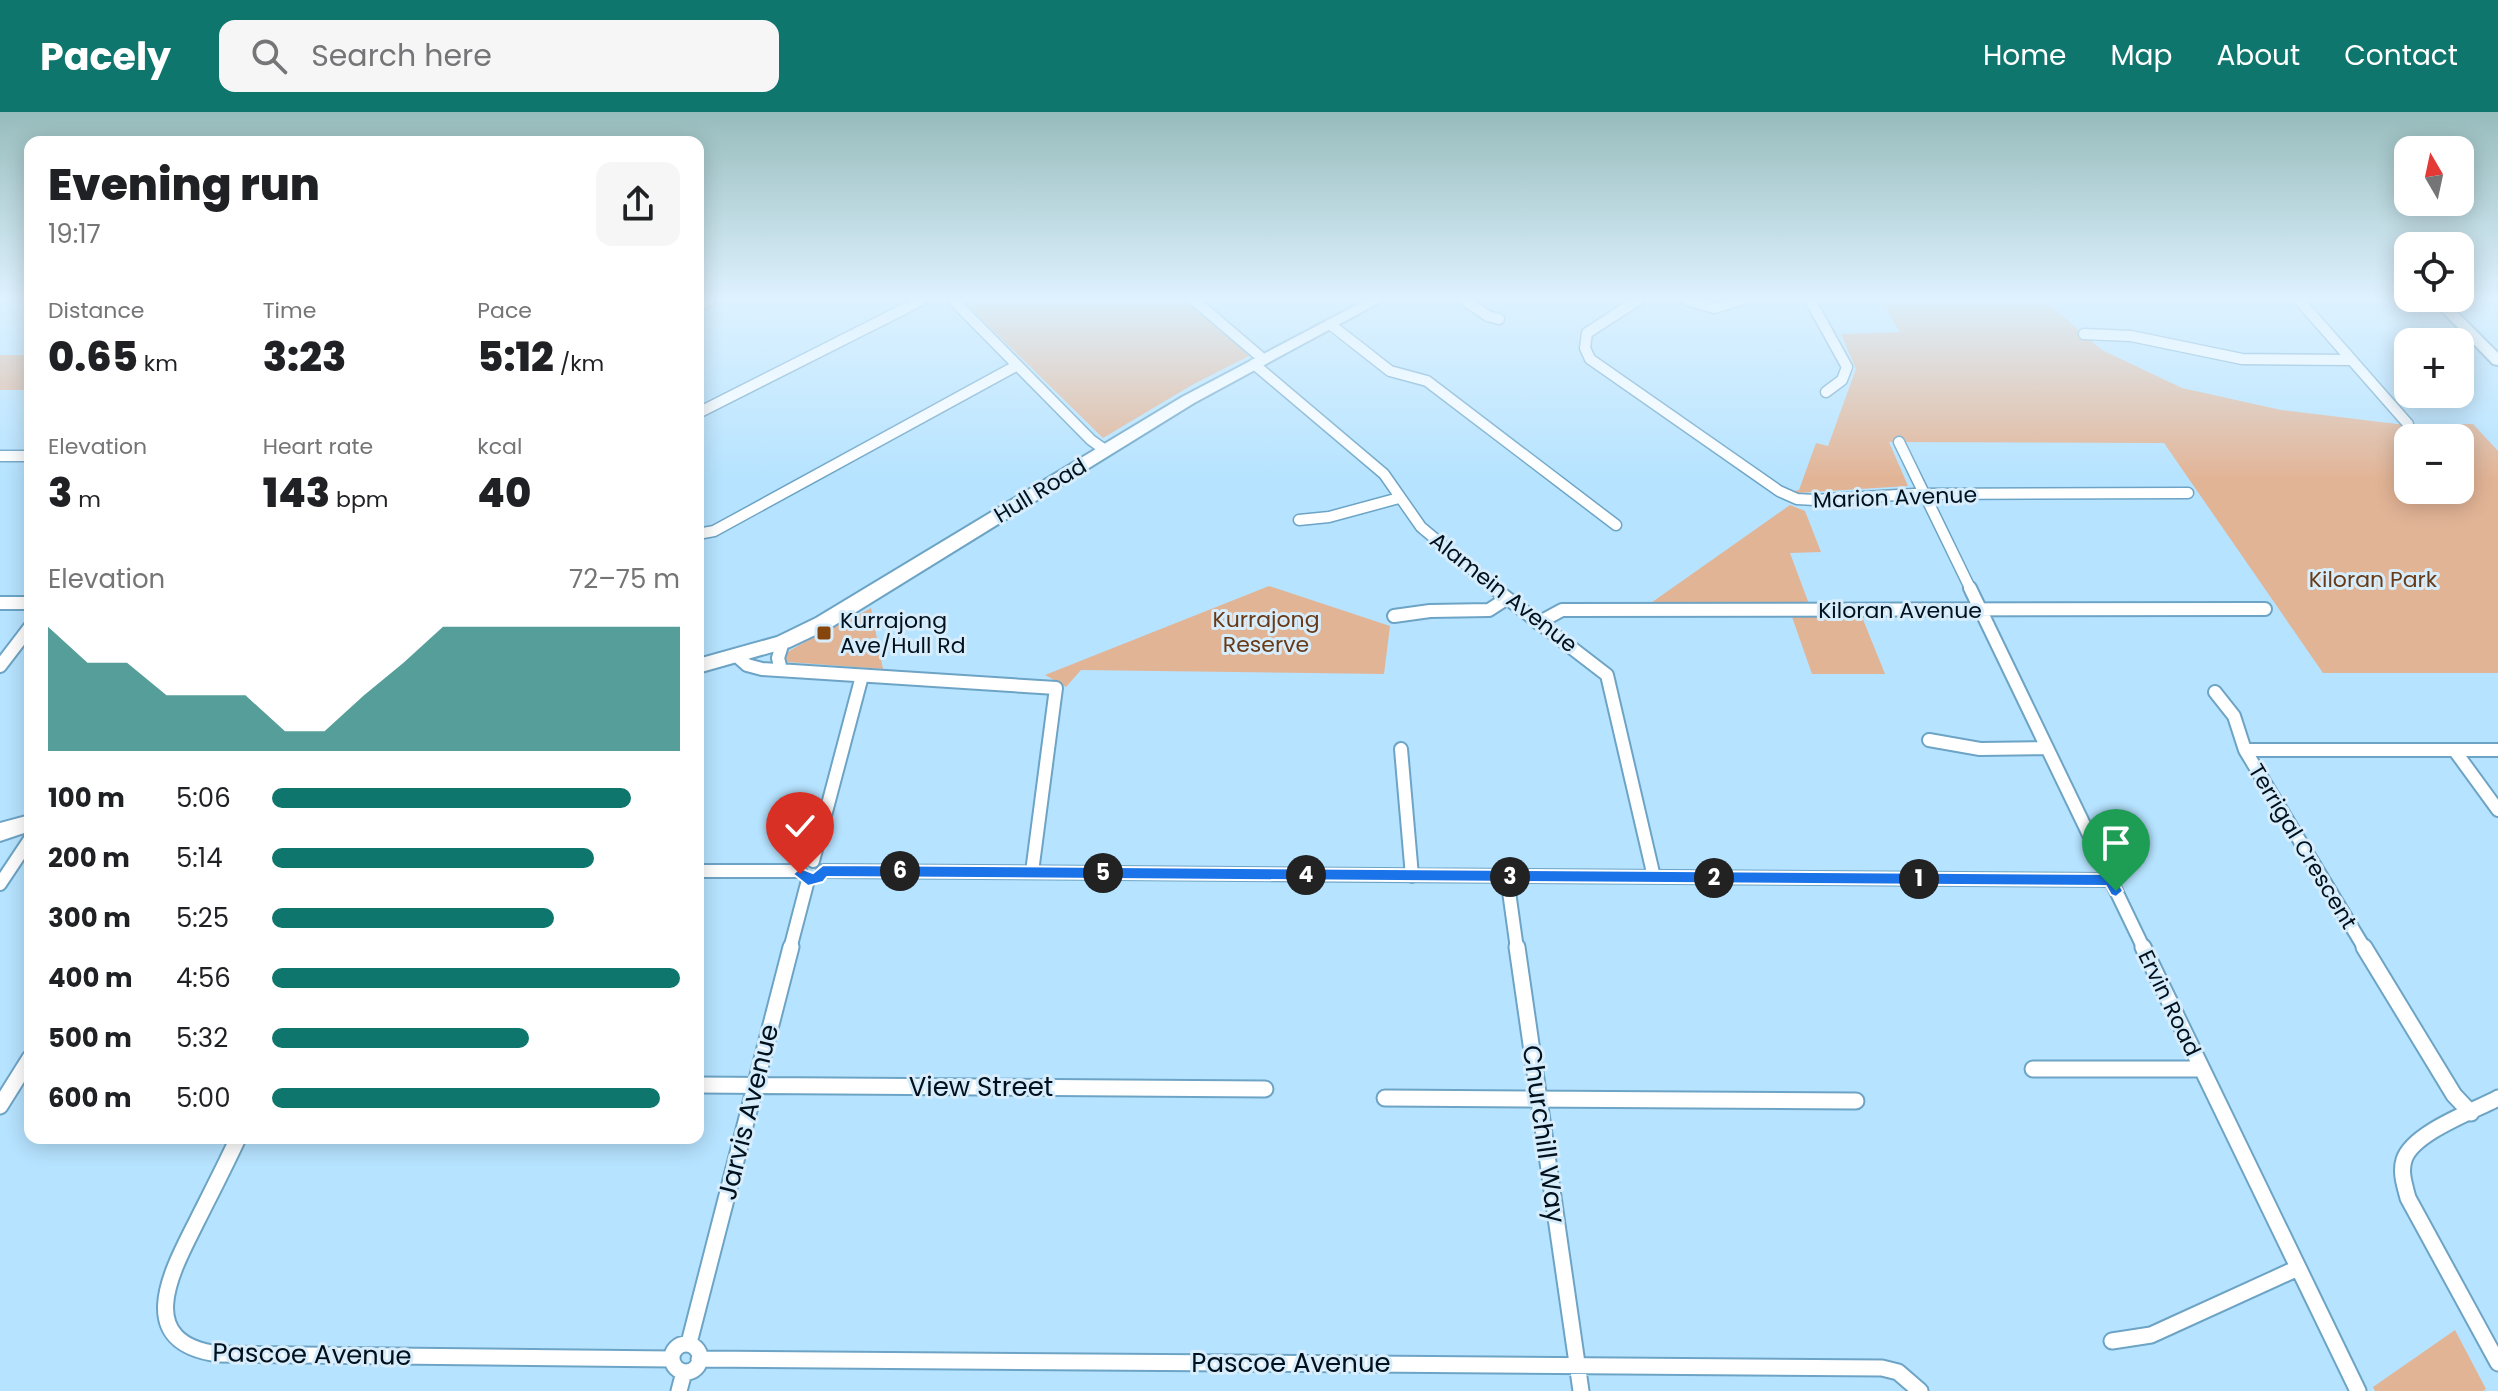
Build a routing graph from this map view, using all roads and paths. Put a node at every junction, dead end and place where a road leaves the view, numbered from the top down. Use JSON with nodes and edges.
{"nodes":[{"id":1,"x":804,"y":360,"type":"edge"},
{"id":2,"x":1010,"y":360,"type":"edge"},
{"id":3,"x":1376,"y":360,"type":"edge"},
{"id":4,"x":1591,"y":360,"type":"edge"},
{"id":5,"x":1843,"y":360,"type":"edge"},
{"id":6,"x":2318,"y":360,"type":"edge"},
{"id":7,"x":2352,"y":360,"type":"joint"},
{"id":8,"x":1259,"y":361,"type":"joint"},
{"id":9,"x":1016,"y":366,"type":"junction"},
{"id":10,"x":1826,"y":392,"type":"dead end"},
{"id":11,"x":704,"y":410,"type":"edge"},
{"id":12,"x":2408,"y":424,"type":"dead end"},
{"id":13,"x":1899,"y":442,"type":"dead end"},
{"id":14,"x":1105,"y":450,"type":"junction"},
{"id":15,"x":0,"y":456,"type":"edge"},
{"id":16,"x":24,"y":456,"type":"edge"},
{"id":17,"x":2188,"y":493,"type":"dead end"},
{"id":18,"x":1924,"y":494,"type":"junction"},
{"id":19,"x":1399,"y":498,"type":"junction"},
{"id":20,"x":1299,"y":520,"type":"dead end"},
{"id":21,"x":1616,"y":525,"type":"dead end"},
{"id":22,"x":704,"y":533,"type":"edge"},
{"id":23,"x":1506,"y":599,"type":"junction"},
{"id":24,"x":0,"y":603,"type":"edge"},
{"id":25,"x":24,"y":603,"type":"edge"},
{"id":26,"x":2265,"y":609,"type":"dead end"},
{"id":27,"x":1981,"y":610,"type":"junction"},
{"id":28,"x":1394,"y":616,"type":"dead end"},
{"id":29,"x":1538,"y":623,"type":"junction"},
{"id":30,"x":24,"y":635,"type":"edge"},
{"id":31,"x":783,"y":642,"type":"junction"},
{"id":32,"x":738,"y":657,"type":"junction"},
{"id":33,"x":704,"y":665,"type":"edge"},
{"id":34,"x":0,"y":666,"type":"edge"},
{"id":35,"x":781,"y":670,"type":"junction"},
{"id":36,"x":862,"y":676,"type":"junction"},
{"id":37,"x":2215,"y":692,"type":"dead end"},
{"id":38,"x":1929,"y":740,"type":"dead end"},
{"id":39,"x":2047,"y":748,"type":"junction"},
{"id":40,"x":1401,"y":749,"type":"dead end"},
{"id":41,"x":2245,"y":750,"type":"junction"},
{"id":42,"x":2498,"y":750,"type":"edge"},
{"id":43,"x":2455,"y":751,"type":"junction"},
{"id":44,"x":2498,"y":810,"type":"edge"},
{"id":45,"x":24,"y":825,"type":"edge"},
{"id":46,"x":0,"y":832,"type":"edge"},
{"id":47,"x":24,"y":848,"type":"edge"},
{"id":48,"x":818,"y":866,"type":"junction"},
{"id":49,"x":704,"y":871,"type":"edge"},
{"id":50,"x":1032,"y":872,"type":"junction"},
{"id":51,"x":804,"y":876,"type":"junction"},
{"id":52,"x":1412,"y":876,"type":"junction"},
{"id":53,"x":1507,"y":877,"type":"junction"},
{"id":54,"x":1654,"y":877,"type":"junction"},
{"id":55,"x":2110,"y":880,"type":"junction"},
{"id":56,"x":0,"y":884,"type":"edge"},
{"id":57,"x":24,"y":1068,"type":"edge"},
{"id":58,"x":2033,"y":1069,"type":"dead end"},
{"id":59,"x":2202,"y":1069,"type":"junction"},
{"id":60,"x":704,"y":1085,"type":"edge"},
{"id":61,"x":755,"y":1085,"type":"junction"},
{"id":62,"x":1265,"y":1089,"type":"dead end"},
{"id":63,"x":1385,"y":1098,"type":"dead end"},
{"id":64,"x":1538,"y":1098,"type":"junction"},
{"id":65,"x":2498,"y":1098,"type":"edge"},
{"id":66,"x":1856,"y":1101,"type":"dead end"},
{"id":67,"x":0,"y":1106,"type":"edge"},
{"id":68,"x":2471,"y":1113,"type":"junction"},
{"id":69,"x":235,"y":1144,"type":"edge"},
{"id":70,"x":2298,"y":1268,"type":"junction"},
{"id":71,"x":2112,"y":1341,"type":"dead end"},
{"id":72,"x":689,"y":1343,"type":"junction"},
{"id":73,"x":699,"y":1359,"type":"junction"},
{"id":74,"x":2498,"y":1363,"type":"edge"},
{"id":75,"x":1577,"y":1365,"type":"junction"},
{"id":76,"x":678,"y":1366,"type":"junction"},
{"id":77,"x":679,"y":1391,"type":"edge"},
{"id":78,"x":1581,"y":1391,"type":"edge"},
{"id":79,"x":1920,"y":1391,"type":"edge"},
{"id":80,"x":2358,"y":1391,"type":"edge"}],
"edges":[{"from":1,"to":11,"type":"street"},
{"from":2,"to":9,"type":"street"},
{"from":3,"to":21,"type":"street"},
{"from":4,"to":18,"type":"street","name":"Marion Avenue"},
{"from":5,"to":10,"type":"street"},
{"from":6,"to":7,"type":"street"},
{"from":7,"to":12,"type":"street"},
{"from":8,"to":14,"type":"main road","name":"Hull Road"},
{"from":8,"to":19,"type":"street","name":"Alamein Avenue"},
{"from":9,"to":14,"type":"street"},
{"from":9,"to":22,"type":"street"},
{"from":13,"to":18,"type":"street","name":"Ervin Road"},
{"from":14,"to":31,"type":"main road","name":"Hull Road"},
{"from":15,"to":16,"type":"street"},
{"from":17,"to":18,"type":"street","name":"Marion Avenue"},
{"from":18,"to":27,"type":"street","name":"Ervin Road"},
{"from":19,"to":20,"type":"street"},
{"from":19,"to":23,"type":"street","name":"Alamein Avenue"},
{"from":23,"to":28,"type":"street"},
{"from":23,"to":29,"type":"street","name":"Alamein Avenue"},
{"from":24,"to":25,"type":"street"},
{"from":26,"to":27,"type":"street","name":"Kiloran Avenue"},
{"from":27,"to":29,"type":"street","name":"Kiloran Avenue"},
{"from":27,"to":39,"type":"street","name":"Ervin Road"},
{"from":29,"to":54,"type":"street","name":"Alamein Avenue"},
{"from":30,"to":34,"type":"street"},
{"from":31,"to":32,"type":"main road","name":"Hull Road"},
{"from":31,"to":35,"type":"street"},
{"from":32,"to":33,"type":"main road","name":"Hull Road"},
{"from":32,"to":35,"type":"street"},
{"from":35,"to":36,"type":"street"},
{"from":36,"to":48,"type":"street"},
{"from":36,"to":50,"type":"street"},
{"from":37,"to":41,"type":"street"},
{"from":38,"to":39,"type":"street"},
{"from":39,"to":55,"type":"street","name":"Ervin Road"},
{"from":40,"to":52,"type":"street"},
{"from":41,"to":43,"type":"street","name":"Terrigal Crescent"},
{"from":41,"to":68,"type":"street","name":"Terrigal Crescent"},
{"from":42,"to":43,"type":"street","name":"Terrigal Crescent"},
{"from":43,"to":44,"type":"street"},
{"from":45,"to":46,"type":"main road"},
{"from":47,"to":56,"type":"street"},
{"from":48,"to":50,"type":"street"},
{"from":48,"to":51,"type":"street"},
{"from":49,"to":51,"type":"street"},
{"from":50,"to":52,"type":"street"},
{"from":51,"to":61,"type":"street","name":"Jarvis Avenue"},
{"from":52,"to":53,"type":"street"},
{"from":53,"to":54,"type":"street"},
{"from":53,"to":64,"type":"street","name":"Churchill Way"},
{"from":54,"to":55,"type":"street"},
{"from":55,"to":59,"type":"street","name":"Ervin Road"},
{"from":57,"to":67,"type":"street"},
{"from":58,"to":59,"type":"street"},
{"from":59,"to":70,"type":"street","name":"Ervin Road"},
{"from":60,"to":61,"type":"street","name":"View Street"},
{"from":61,"to":62,"type":"street","name":"View Street"},
{"from":61,"to":72,"type":"street","name":"Jarvis Avenue"},
{"from":63,"to":64,"type":"street"},
{"from":64,"to":66,"type":"street"},
{"from":64,"to":75,"type":"street","name":"Churchill Way"},
{"from":65,"to":68,"type":"street"},
{"from":68,"to":74,"type":"street"},
{"from":69,"to":76,"type":"street","name":"Pascoe Avenue"},
{"from":70,"to":71,"type":"street"},
{"from":70,"to":80,"type":"street","name":"Ervin Road"},
{"from":72,"to":73,"type":"street"},
{"from":72,"to":76,"type":"street"},
{"from":73,"to":75,"type":"street","name":"Pascoe Avenue"},
{"from":73,"to":76,"type":"street"},
{"from":75,"to":78,"type":"street","name":"Churchill Way"},
{"from":75,"to":79,"type":"street","name":"Pascoe Avenue"},
{"from":76,"to":77,"type":"street"}]}
